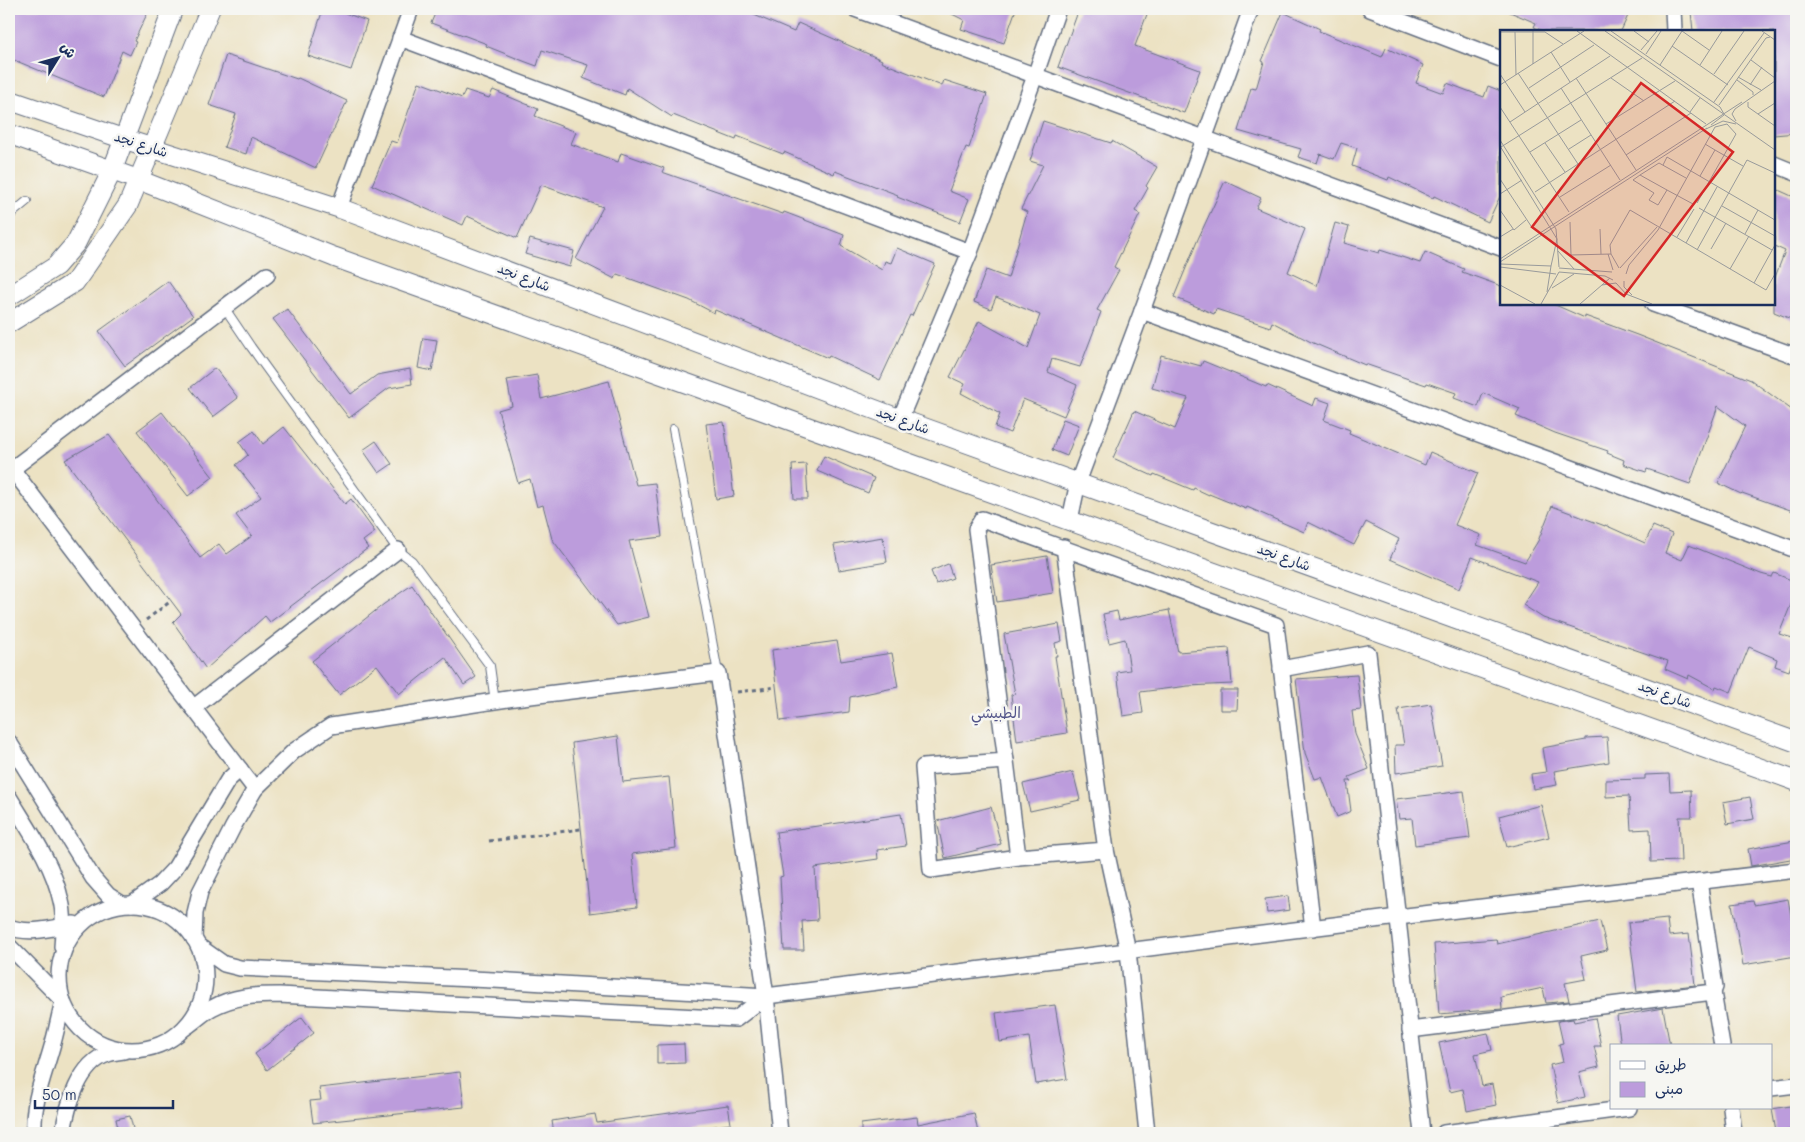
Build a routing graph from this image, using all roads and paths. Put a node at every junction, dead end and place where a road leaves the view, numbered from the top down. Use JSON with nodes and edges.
{"nodes":[{"id":1,"x":173,"y":9,"type":"edge"},
{"id":2,"x":210,"y":9,"type":"edge"},
{"id":3,"x":411,"y":9,"type":"edge"},
{"id":4,"x":855,"y":9,"type":"edge"},
{"id":5,"x":1058,"y":9,"type":"edge"},
{"id":6,"x":1251,"y":9,"type":"edge"},
{"id":7,"x":1370,"y":9,"type":"edge"},
{"id":8,"x":1673,"y":9,"type":"edge"},
{"id":9,"x":1674,"y":30,"type":"edge"},
{"id":10,"x":400,"y":38,"type":"junction"},
{"id":11,"x":1500,"y":59,"type":"edge"},
{"id":12,"x":1035,"y":76,"type":"junction"},
{"id":13,"x":9,"y":100,"type":"edge"},
{"id":14,"x":9,"y":134,"type":"edge"},
{"id":15,"x":124,"y":139,"type":"junction"},
{"id":16,"x":1203,"y":139,"type":"junction"},
{"id":17,"x":152,"y":148,"type":"junction"},
{"id":18,"x":1775,"y":164,"type":"edge"},
{"id":19,"x":112,"y":172,"type":"junction"},
{"id":20,"x":1796,"y":172,"type":"edge"},
{"id":21,"x":139,"y":180,"type":"junction"},
{"id":22,"x":27,"y":200,"type":"dead end"},
{"id":23,"x":339,"y":208,"type":"junction"},
{"id":24,"x":9,"y":216,"type":"edge"},
{"id":25,"x":1500,"y":248,"type":"edge"},
{"id":26,"x":970,"y":252,"type":"junction"},
{"id":27,"x":267,"y":275,"type":"dead end"},
{"id":28,"x":9,"y":296,"type":"edge"},
{"id":29,"x":1656,"y":305,"type":"edge"},
{"id":30,"x":224,"y":307,"type":"junction"},
{"id":31,"x":1142,"y":311,"type":"junction"},
{"id":32,"x":9,"y":324,"type":"edge"},
{"id":33,"x":1796,"y":356,"type":"edge"},
{"id":34,"x":900,"y":419,"type":"junction"},
{"id":35,"x":673,"y":429,"type":"dead end"},
{"id":36,"x":10,"y":465,"type":"edge"},
{"id":37,"x":1078,"y":482,"type":"junction"},
{"id":38,"x":1070,"y":520,"type":"junction"},
{"id":39,"x":1064,"y":547,"type":"junction"},
{"id":40,"x":398,"y":550,"type":"junction"},
{"id":41,"x":1796,"y":550,"type":"edge"},
{"id":42,"x":171,"y":601,"type":"dead end"},
{"id":43,"x":133,"y":630,"type":"junction"},
{"id":44,"x":1281,"y":669,"type":"junction"},
{"id":45,"x":718,"y":674,"type":"junction"},
{"id":46,"x":776,"y":687,"type":"dead end"},
{"id":47,"x":721,"y":694,"type":"junction"},
{"id":48,"x":495,"y":702,"type":"junction"},
{"id":49,"x":193,"y":708,"type":"junction"},
{"id":50,"x":9,"y":742,"type":"edge"},
{"id":51,"x":1796,"y":742,"type":"edge"},
{"id":52,"x":1006,"y":761,"type":"junction"},
{"id":53,"x":240,"y":768,"type":"junction"},
{"id":54,"x":1796,"y":781,"type":"edge"},
{"id":55,"x":255,"y":789,"type":"junction"},
{"id":56,"x":9,"y":797,"type":"edge"},
{"id":57,"x":581,"y":829,"type":"dead end"},
{"id":58,"x":489,"y":841,"type":"dead end"},
{"id":59,"x":1106,"y":850,"type":"junction"},
{"id":60,"x":1018,"y":857,"type":"junction"},
{"id":61,"x":1796,"y":870,"type":"edge"},
{"id":62,"x":1699,"y":881,"type":"junction"},
{"id":63,"x":127,"y":904,"type":"junction"},
{"id":64,"x":1398,"y":917,"type":"junction"},
{"id":65,"x":82,"y":922,"type":"junction"},
{"id":66,"x":64,"y":926,"type":"junction"},
{"id":67,"x":9,"y":927,"type":"edge"},
{"id":68,"x":1313,"y":928,"type":"junction"},
{"id":69,"x":197,"y":943,"type":"junction"},
{"id":70,"x":9,"y":946,"type":"edge"},
{"id":71,"x":1128,"y":951,"type":"junction"},
{"id":72,"x":62,"y":955,"type":"junction"},
{"id":73,"x":1713,"y":992,"type":"junction"},
{"id":74,"x":766,"y":996,"type":"junction"},
{"id":75,"x":63,"y":1001,"type":"junction"},
{"id":76,"x":186,"y":1027,"type":"junction"},
{"id":77,"x":1410,"y":1030,"type":"junction"},
{"id":78,"x":1722,"y":1044,"type":"edge"},
{"id":79,"x":128,"y":1050,"type":"junction"},
{"id":80,"x":1796,"y":1085,"type":"edge"},
{"id":81,"x":1772,"y":1088,"type":"edge"},
{"id":82,"x":1614,"y":1110,"type":"edge"},
{"id":83,"x":1731,"y":1110,"type":"edge"},
{"id":84,"x":34,"y":1133,"type":"edge"},
{"id":85,"x":63,"y":1133,"type":"edge"},
{"id":86,"x":780,"y":1133,"type":"edge"},
{"id":87,"x":1147,"y":1133,"type":"edge"},
{"id":88,"x":1422,"y":1133,"type":"edge"},
{"id":89,"x":1444,"y":1133,"type":"edge"},
{"id":90,"x":1734,"y":1133,"type":"edge"}],
"edges":[{"from":1,"to":15,"type":"street"},
{"from":2,"to":17,"type":"street"},
{"from":3,"to":10,"type":"street"},
{"from":4,"to":12,"type":"street"},
{"from":5,"to":12,"type":"street"},
{"from":6,"to":16,"type":"street"},
{"from":7,"to":11,"type":"street"},
{"from":8,"to":9,"type":"street"},
{"from":10,"to":23,"type":"street"},
{"from":10,"to":26,"type":"street"},
{"from":12,"to":16,"type":"street"},
{"from":12,"to":26,"type":"street"},
{"from":13,"to":15,"type":"street","name":"شارع نجد"},
{"from":14,"to":19,"type":"street"},
{"from":15,"to":17,"type":"street","name":"شارع نجد"},
{"from":15,"to":19,"type":"street"},
{"from":16,"to":25,"type":"street"},
{"from":16,"to":31,"type":"street"},
{"from":17,"to":21,"type":"street"},
{"from":17,"to":23,"type":"street","name":"شارع نجد"},
{"from":18,"to":20,"type":"street"},
{"from":19,"to":21,"type":"street"},
{"from":19,"to":28,"type":"street"},
{"from":21,"to":32,"type":"street"},
{"from":21,"to":38,"type":"street"},
{"from":22,"to":24,"type":"lane"},
{"from":23,"to":34,"type":"street","name":"شارع نجد"},
{"from":26,"to":34,"type":"street"},
{"from":27,"to":30,"type":"street"},
{"from":29,"to":33,"type":"street"},
{"from":30,"to":36,"type":"street"},
{"from":30,"to":40,"type":"lane"},
{"from":31,"to":37,"type":"street"},
{"from":31,"to":41,"type":"street"},
{"from":34,"to":37,"type":"street","name":"شارع نجد"},
{"from":35,"to":45,"type":"lane"},
{"from":36,"to":43,"type":"street"},
{"from":37,"to":38,"type":"street"},
{"from":37,"to":51,"type":"street","name":"شارع نجد"},
{"from":38,"to":54,"type":"street"},
{"from":39,"to":44,"type":"street"},
{"from":39,"to":52,"type":"street"},
{"from":39,"to":59,"type":"street"},
{"from":40,"to":48,"type":"lane"},
{"from":40,"to":49,"type":"street"},
{"from":42,"to":43,"type":"path"},
{"from":43,"to":49,"type":"street"},
{"from":44,"to":64,"type":"street"},
{"from":44,"to":68,"type":"street"},
{"from":45,"to":47,"type":"street"},
{"from":45,"to":48,"type":"street"},
{"from":46,"to":47,"type":"path"},
{"from":47,"to":74,"type":"street"},
{"from":48,"to":55,"type":"street"},
{"from":49,"to":53,"type":"street"},
{"from":50,"to":63,"type":"street"},
{"from":52,"to":60,"type":"street"},
{"from":52,"to":60,"type":"street"},
{"from":53,"to":55,"type":"street"},
{"from":53,"to":63,"type":"street"},
{"from":55,"to":69,"type":"street"},
{"from":56,"to":66,"type":"street"},
{"from":57,"to":58,"type":"path"},
{"from":59,"to":60,"type":"street"},
{"from":59,"to":71,"type":"street"},
{"from":61,"to":62,"type":"street"},
{"from":62,"to":64,"type":"street"},
{"from":62,"to":73,"type":"street"},
{"from":63,"to":65,"type":"street"},
{"from":63,"to":69,"type":"street"},
{"from":64,"to":68,"type":"street"},
{"from":64,"to":77,"type":"street"},
{"from":65,"to":66,"type":"street"},
{"from":65,"to":72,"type":"street"},
{"from":66,"to":67,"type":"street"},
{"from":66,"to":72,"type":"street"},
{"from":68,"to":71,"type":"street"},
{"from":69,"to":74,"type":"street"},
{"from":69,"to":76,"type":"street"},
{"from":70,"to":75,"type":"street"},
{"from":71,"to":74,"type":"street"},
{"from":71,"to":87,"type":"street"},
{"from":72,"to":75,"type":"street"},
{"from":73,"to":77,"type":"street"},
{"from":73,"to":78,"type":"street"},
{"from":74,"to":76,"type":"street"},
{"from":74,"to":86,"type":"street"},
{"from":75,"to":79,"type":"street"},
{"from":75,"to":84,"type":"street"},
{"from":76,"to":79,"type":"street"},
{"from":77,"to":88,"type":"street"},
{"from":79,"to":85,"type":"street"},
{"from":80,"to":81,"type":"street"},
{"from":82,"to":89,"type":"street"},
{"from":83,"to":90,"type":"street"}]}
